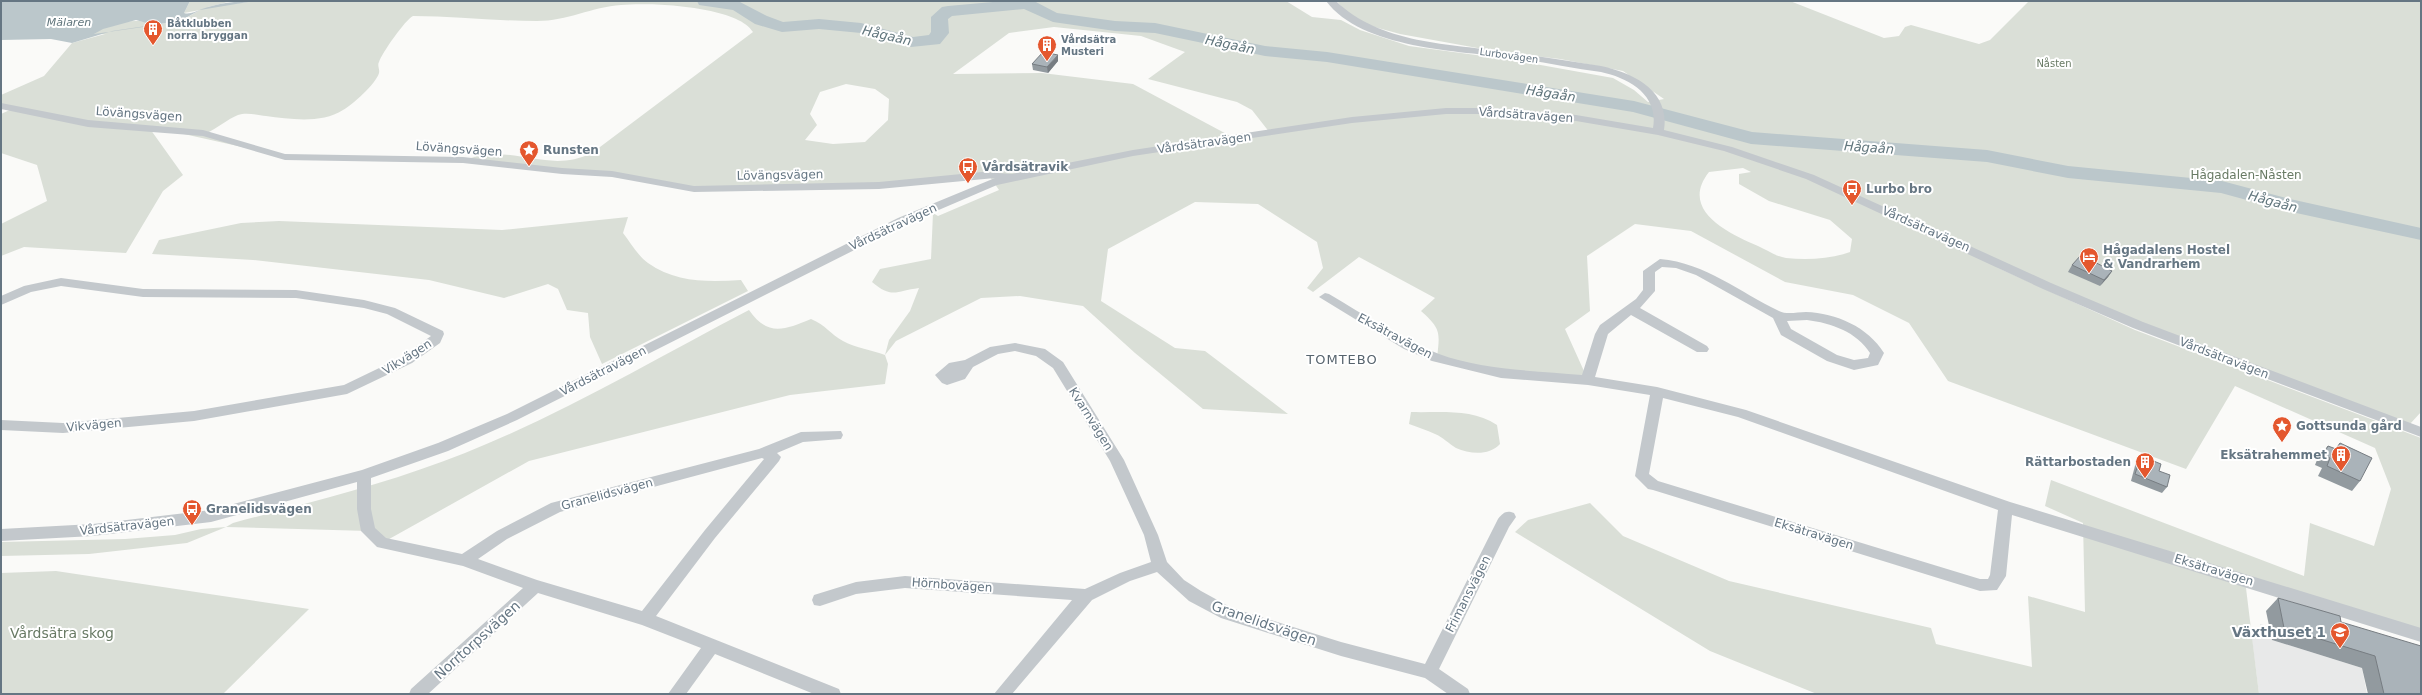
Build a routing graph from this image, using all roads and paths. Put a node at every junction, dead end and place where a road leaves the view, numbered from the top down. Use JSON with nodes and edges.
{"nodes":[{"id":1,"x":1331,"y":1,"type":"edge"},
{"id":2,"x":1,"y":106,"type":"edge"},
{"id":3,"x":1659,"y":126,"type":"junction"},
{"id":4,"x":1014,"y":176,"type":"junction"},
{"id":5,"x":1325,"y":297,"type":"dead end"},
{"id":6,"x":1,"y":301,"type":"edge"},
{"id":7,"x":1632,"y":309,"type":"junction"},
{"id":8,"x":1778,"y":315,"type":"junction"},
{"id":9,"x":1702,"y":349,"type":"dead end"},
{"id":10,"x":968,"y":364,"type":"dead end"},
{"id":11,"x":1588,"y":380,"type":"junction"},
{"id":12,"x":1657,"y":392,"type":"junction"},
{"id":13,"x":1,"y":425,"type":"edge"},
{"id":14,"x":2421,"y":432,"type":"edge"},
{"id":15,"x":836,"y":435,"type":"dead end"},
{"id":16,"x":762,"y":453,"type":"junction"},
{"id":17,"x":364,"y":475,"type":"junction"},
{"id":18,"x":2006,"y":507,"type":"junction"},
{"id":19,"x":1509,"y":517,"type":"dead end"},
{"id":20,"x":1,"y":535,"type":"edge"},
{"id":21,"x":464,"y":560,"type":"junction"},
{"id":22,"x":1160,"y":565,"type":"junction"},
{"id":23,"x":536,"y":586,"type":"junction"},
{"id":24,"x":1086,"y":595,"type":"junction"},
{"id":25,"x":820,"y":600,"type":"dead end"},
{"id":26,"x":645,"y":619,"type":"junction"},
{"id":27,"x":2419,"y":634,"type":"edge"},
{"id":28,"x":712,"y":646,"type":"junction"},
{"id":29,"x":2421,"y":650,"type":"edge"},
{"id":30,"x":1429,"y":672,"type":"junction"},
{"id":31,"x":418,"y":694,"type":"edge"},
{"id":32,"x":676,"y":694,"type":"edge"},
{"id":33,"x":833,"y":694,"type":"edge"},
{"id":34,"x":1002,"y":694,"type":"edge"},
{"id":35,"x":1462,"y":694,"type":"edge"}],
"edges":[{"from":1,"to":3,"type":"street","name":"Lurbovägen"},
{"from":2,"to":4,"type":"street","name":"Lövängsvägen"},
{"from":3,"to":4,"type":"street","name":"Vårdsätravägen"},
{"from":3,"to":14,"type":"street","name":"Vårdsätravägen"},
{"from":4,"to":17,"type":"street","name":"Vårdsätravägen"},
{"from":5,"to":11,"type":"street","name":"Eksätravägen"},
{"from":6,"to":13,"type":"street","name":"Vikvägen"},
{"from":7,"to":8,"type":"street"},
{"from":7,"to":9,"type":"street"},
{"from":7,"to":11,"type":"street"},
{"from":8,"to":8,"type":"street"},
{"from":10,"to":22,"type":"street","name":"Kvarnvägen"},
{"from":11,"to":12,"type":"street","name":"Eksätravägen"},
{"from":12,"to":18,"type":"street","name":"Eksätravägen"},
{"from":12,"to":18,"type":"street","name":"Eksätravägen"},
{"from":15,"to":16,"type":"street","name":"Granelidsvägen"},
{"from":16,"to":21,"type":"street","name":"Granelidsvägen"},
{"from":16,"to":26,"type":"street"},
{"from":17,"to":20,"type":"street","name":"Vårdsätravägen"},
{"from":17,"to":21,"type":"street"},
{"from":18,"to":27,"type":"street","name":"Eksätravägen"},
{"from":19,"to":30,"type":"street","name":"Frimansvägen"},
{"from":21,"to":23,"type":"street"},
{"from":22,"to":24,"type":"street"},
{"from":22,"to":30,"type":"street","name":"Granelidsvägen"},
{"from":23,"to":26,"type":"street"},
{"from":23,"to":31,"type":"street","name":"Norrtorpsvägen"},
{"from":24,"to":25,"type":"street","name":"Hörnbovägen"},
{"from":24,"to":34,"type":"street"},
{"from":26,"to":28,"type":"street"},
{"from":27,"to":29,"type":"street"},
{"from":28,"to":32,"type":"street"},
{"from":28,"to":33,"type":"street"},
{"from":30,"to":35,"type":"street","name":"Granelidsvägen"}]}
